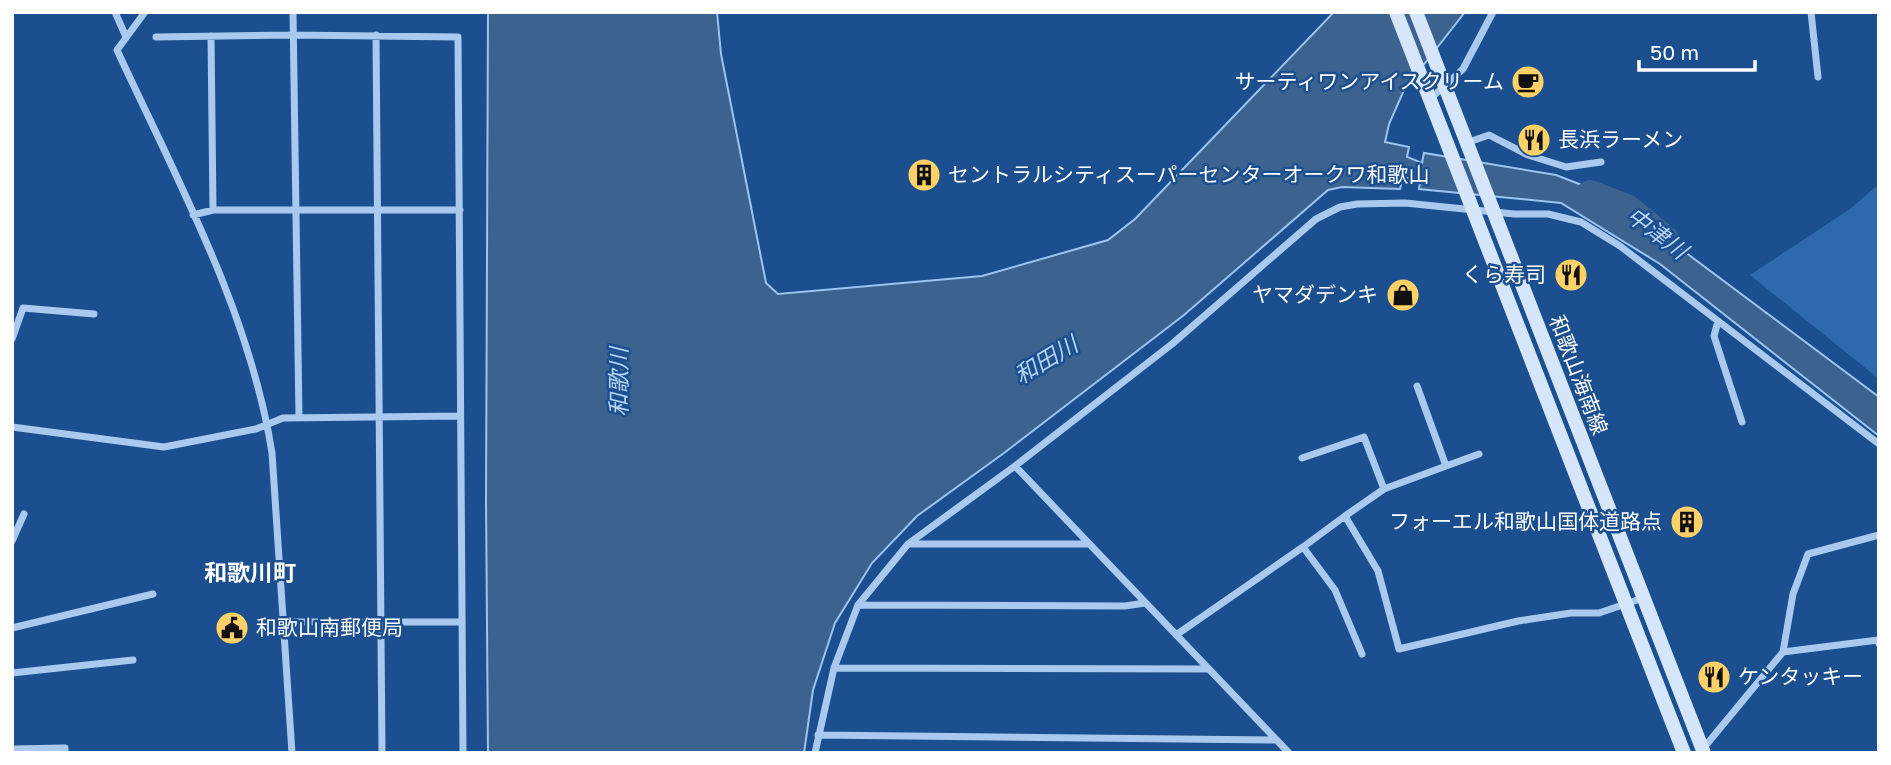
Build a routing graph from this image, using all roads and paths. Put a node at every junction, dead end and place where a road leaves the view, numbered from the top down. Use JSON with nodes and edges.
{"nodes":[{"id":1,"x":115,"y":12,"type":"edge"},
{"id":2,"x":145,"y":12,"type":"edge"},
{"id":3,"x":293,"y":12,"type":"edge"},
{"id":4,"x":1396,"y":12,"type":"edge"},
{"id":5,"x":1416,"y":12,"type":"edge"},
{"id":6,"x":1493,"y":12,"type":"edge"},
{"id":7,"x":1811,"y":12,"type":"edge"},
{"id":8,"x":293,"y":34,"type":"junction"},
{"id":9,"x":376,"y":35,"type":"junction"},
{"id":10,"x":211,"y":36,"type":"junction"},
{"id":11,"x":126,"y":37,"type":"junction"},
{"id":12,"x":156,"y":37,"type":"dead end"},
{"id":13,"x":1818,"y":77,"type":"dead end"},
{"id":14,"x":1444,"y":86,"type":"junction"},
{"id":15,"x":1430,"y":99,"type":"junction"},
{"id":16,"x":1466,"y":145,"type":"junction"},
{"id":17,"x":1601,"y":162,"type":"dead end"},
{"id":18,"x":1470,"y":205,"type":"junction"},
{"id":19,"x":1490,"y":206,"type":"junction"},
{"id":20,"x":212,"y":210,"type":"junction"},
{"id":21,"x":376,"y":210,"type":"junction"},
{"id":22,"x":460,"y":210,"type":"junction"},
{"id":23,"x":295,"y":211,"type":"junction"},
{"id":24,"x":193,"y":215,"type":"junction"},
{"id":25,"x":94,"y":314,"type":"dead end"},
{"id":26,"x":1717,"y":321,"type":"junction"},
{"id":27,"x":12,"y":339,"type":"edge"},
{"id":28,"x":1417,"y":386,"type":"dead end"},
{"id":29,"x":378,"y":416,"type":"junction"},
{"id":30,"x":460,"y":416,"type":"junction"},
{"id":31,"x":299,"y":418,"type":"junction"},
{"id":32,"x":1742,"y":422,"type":"dead end"},
{"id":33,"x":268,"y":423,"type":"junction"},
{"id":34,"x":12,"y":427,"type":"edge"},
{"id":35,"x":1879,"y":444,"type":"edge"},
{"id":36,"x":1479,"y":454,"type":"dead end"},
{"id":37,"x":1302,"y":458,"type":"dead end"},
{"id":38,"x":1016,"y":466,"type":"junction"},
{"id":39,"x":1446,"y":466,"type":"junction"},
{"id":40,"x":1384,"y":489,"type":"junction"},
{"id":41,"x":24,"y":514,"type":"dead end"},
{"id":42,"x":1345,"y":516,"type":"junction"},
{"id":43,"x":1879,"y":535,"type":"edge"},
{"id":44,"x":12,"y":541,"type":"edge"},
{"id":45,"x":908,"y":544,"type":"junction"},
{"id":46,"x":1090,"y":544,"type":"junction"},
{"id":47,"x":1303,"y":547,"type":"junction"},
{"id":48,"x":153,"y":594,"type":"dead end"},
{"id":49,"x":1643,"y":598,"type":"junction"},
{"id":50,"x":1145,"y":603,"type":"junction"},
{"id":51,"x":1626,"y":604,"type":"junction"},
{"id":52,"x":858,"y":605,"type":"junction"},
{"id":53,"x":284,"y":622,"type":"junction"},
{"id":54,"x":380,"y":622,"type":"junction"},
{"id":55,"x":463,"y":622,"type":"junction"},
{"id":56,"x":12,"y":628,"type":"edge"},
{"id":57,"x":1176,"y":635,"type":"junction"},
{"id":58,"x":1879,"y":644,"type":"edge"},
{"id":59,"x":1783,"y":652,"type":"junction"},
{"id":60,"x":1362,"y":654,"type":"dead end"},
{"id":61,"x":133,"y":660,"type":"dead end"},
{"id":62,"x":834,"y":668,"type":"junction"},
{"id":63,"x":1208,"y":669,"type":"junction"},
{"id":64,"x":12,"y":673,"type":"edge"},
{"id":65,"x":818,"y":735,"type":"junction"},
{"id":66,"x":1276,"y":740,"type":"junction"},
{"id":67,"x":12,"y":748,"type":"edge"},
{"id":68,"x":1702,"y":752,"type":"edge"},
{"id":69,"x":65,"y":753,"type":"edge"},
{"id":70,"x":292,"y":753,"type":"edge"},
{"id":71,"x":382,"y":753,"type":"edge"},
{"id":72,"x":463,"y":753,"type":"edge"},
{"id":73,"x":816,"y":753,"type":"edge"},
{"id":74,"x":1289,"y":753,"type":"edge"},
{"id":75,"x":1684,"y":753,"type":"edge"}],
"edges":[{"from":1,"to":11,"type":"street"},
{"from":2,"to":11,"type":"street"},
{"from":3,"to":8,"type":"street"},
{"from":4,"to":15,"type":"main road","name":"和歌山海南線"},
{"from":5,"to":14,"type":"main road","name":"和歌山海南線"},
{"from":6,"to":14,"type":"street"},
{"from":7,"to":13,"type":"street"},
{"from":8,"to":9,"type":"street"},
{"from":8,"to":10,"type":"street"},
{"from":8,"to":23,"type":"street"},
{"from":9,"to":21,"type":"street"},
{"from":9,"to":22,"type":"street"},
{"from":10,"to":12,"type":"street"},
{"from":10,"to":20,"type":"street"},
{"from":11,"to":24,"type":"street"},
{"from":14,"to":15,"type":"street"},
{"from":14,"to":16,"type":"main road","name":"和歌山海南線"},
{"from":15,"to":18,"type":"main road","name":"和歌山海南線"},
{"from":16,"to":17,"type":"street"},
{"from":16,"to":19,"type":"main road","name":"和歌山海南線"},
{"from":18,"to":19,"type":"street"},
{"from":18,"to":38,"type":"street"},
{"from":18,"to":51,"type":"main road","name":"和歌山海南線"},
{"from":19,"to":26,"type":"street"},
{"from":19,"to":49,"type":"main road","name":"和歌山海南線"},
{"from":20,"to":23,"type":"street"},
{"from":20,"to":24,"type":"street"},
{"from":21,"to":22,"type":"street"},
{"from":21,"to":23,"type":"street"},
{"from":21,"to":29,"type":"street"},
{"from":22,"to":30,"type":"street"},
{"from":23,"to":31,"type":"street"},
{"from":24,"to":33,"type":"street"},
{"from":25,"to":27,"type":"street"},
{"from":26,"to":32,"type":"street"},
{"from":26,"to":35,"type":"street"},
{"from":28,"to":39,"type":"street"},
{"from":29,"to":30,"type":"street"},
{"from":29,"to":31,"type":"street"},
{"from":29,"to":54,"type":"street"},
{"from":30,"to":55,"type":"street"},
{"from":31,"to":33,"type":"street"},
{"from":33,"to":34,"type":"street"},
{"from":33,"to":53,"type":"street"},
{"from":36,"to":39,"type":"street"},
{"from":37,"to":40,"type":"street"},
{"from":38,"to":45,"type":"street"},
{"from":38,"to":46,"type":"street"},
{"from":39,"to":40,"type":"street"},
{"from":40,"to":42,"type":"street"},
{"from":41,"to":44,"type":"street"},
{"from":42,"to":47,"type":"street"},
{"from":42,"to":51,"type":"street"},
{"from":43,"to":59,"type":"street"},
{"from":45,"to":46,"type":"street"},
{"from":45,"to":52,"type":"street"},
{"from":46,"to":50,"type":"street"},
{"from":47,"to":57,"type":"street"},
{"from":47,"to":60,"type":"street"},
{"from":48,"to":56,"type":"street"},
{"from":49,"to":51,"type":"street"},
{"from":49,"to":68,"type":"main road","name":"和歌山海南線"},
{"from":50,"to":52,"type":"street"},
{"from":50,"to":57,"type":"street"},
{"from":51,"to":75,"type":"main road","name":"和歌山海南線"},
{"from":52,"to":62,"type":"street"},
{"from":53,"to":54,"type":"street"},
{"from":53,"to":70,"type":"street"},
{"from":54,"to":55,"type":"street"},
{"from":54,"to":71,"type":"street"},
{"from":55,"to":72,"type":"street"},
{"from":57,"to":63,"type":"street"},
{"from":58,"to":59,"type":"street"},
{"from":59,"to":68,"type":"street"},
{"from":61,"to":64,"type":"street"},
{"from":62,"to":63,"type":"street"},
{"from":62,"to":65,"type":"street"},
{"from":63,"to":66,"type":"street"},
{"from":65,"to":66,"type":"street"},
{"from":65,"to":73,"type":"street"},
{"from":66,"to":74,"type":"street"},
{"from":67,"to":69,"type":"street"}]}
